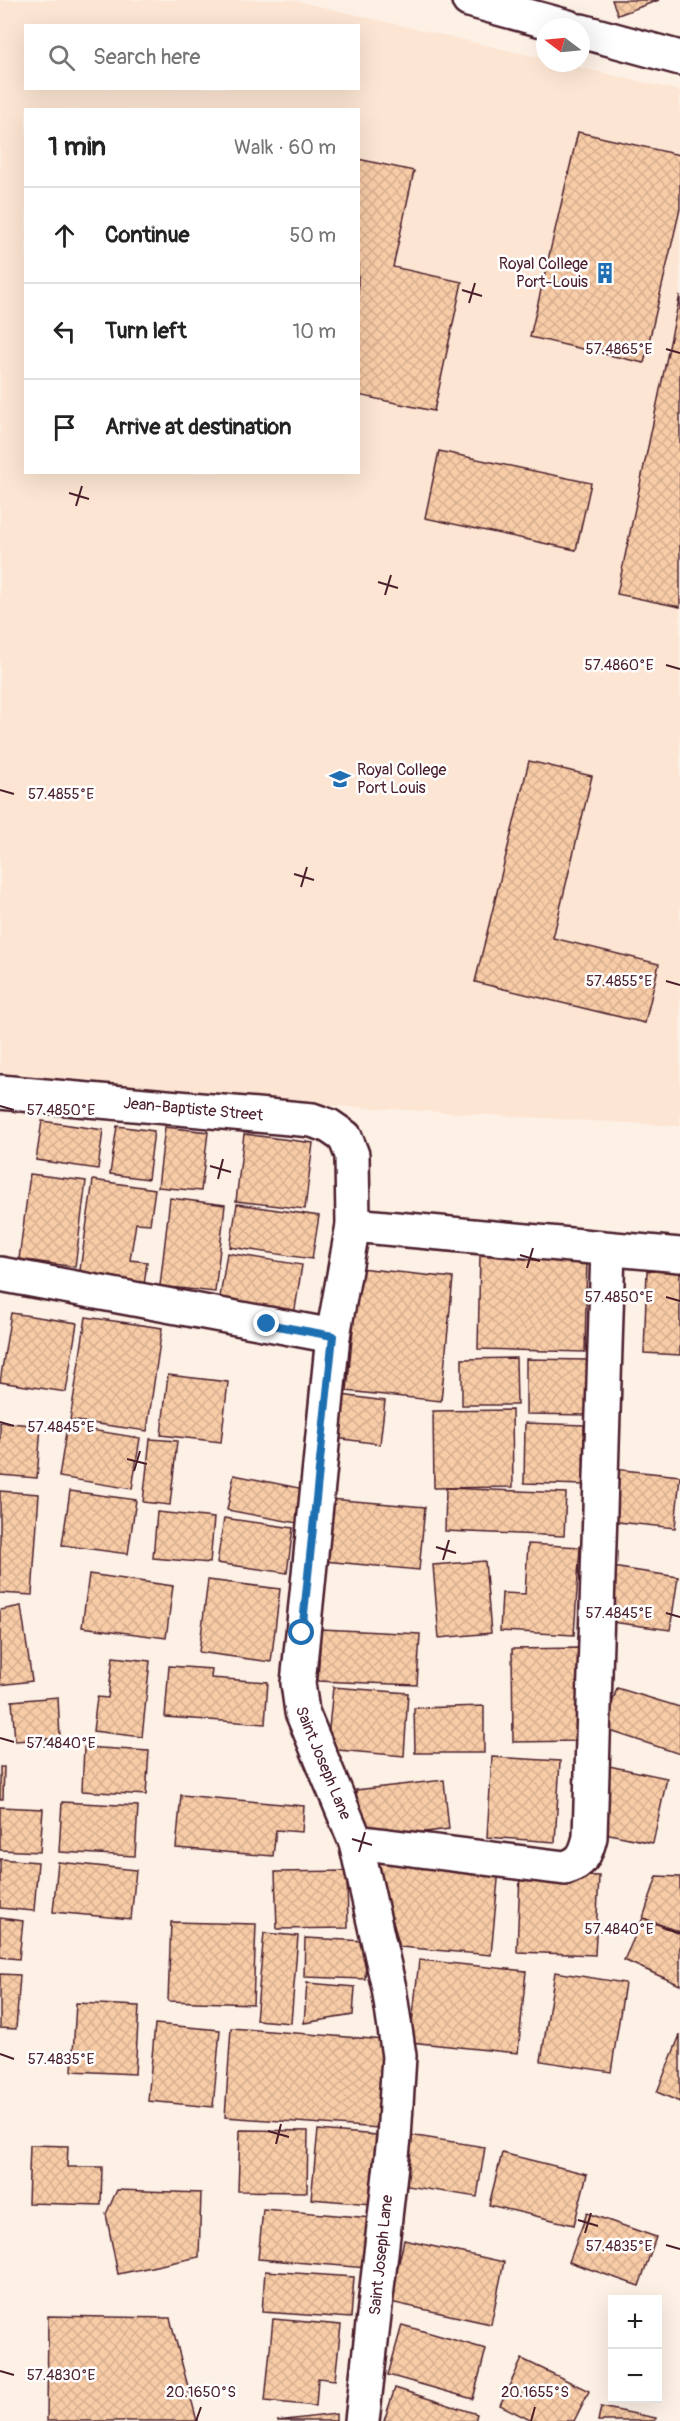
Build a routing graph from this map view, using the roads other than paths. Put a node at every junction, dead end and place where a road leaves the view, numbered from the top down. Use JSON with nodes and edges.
{"nodes":[{"id":1,"x":470,"y":0,"type":"edge"},
{"id":2,"x":536,"y":18,"type":"edge"},
{"id":3,"x":590,"y":33,"type":"edge"},
{"id":4,"x":680,"y":58,"type":"edge"},
{"id":5,"x":0,"y":1092,"type":"edge"},
{"id":6,"x":345,"y":1137,"type":"joint"},
{"id":7,"x":353,"y":1225,"type":"junction"},
{"id":8,"x":608,"y":1249,"type":"junction"},
{"id":9,"x":680,"y":1255,"type":"edge"},
{"id":10,"x":0,"y":1274,"type":"edge"},
{"id":11,"x":333,"y":1336,"type":"junction"},
{"id":12,"x":356,"y":1842,"type":"junction"},
{"id":13,"x":362,"y":2421,"type":"edge"}],
"edges":[{"from":1,"to":2,"type":"street"},
{"from":3,"to":4,"type":"street"},
{"from":5,"to":6,"type":"street","name":"Jean-Baptiste Street"},
{"from":6,"to":7,"type":"street","name":"Saint Joseph Lane"},
{"from":7,"to":8,"type":"street"},
{"from":7,"to":11,"type":"street","name":"Saint Joseph Lane"},
{"from":8,"to":9,"type":"street"},
{"from":8,"to":12,"type":"street"},
{"from":10,"to":11,"type":"street"},
{"from":11,"to":12,"type":"street","name":"Saint Joseph Lane"},
{"from":12,"to":13,"type":"street","name":"Saint Joseph Lane"}]}
